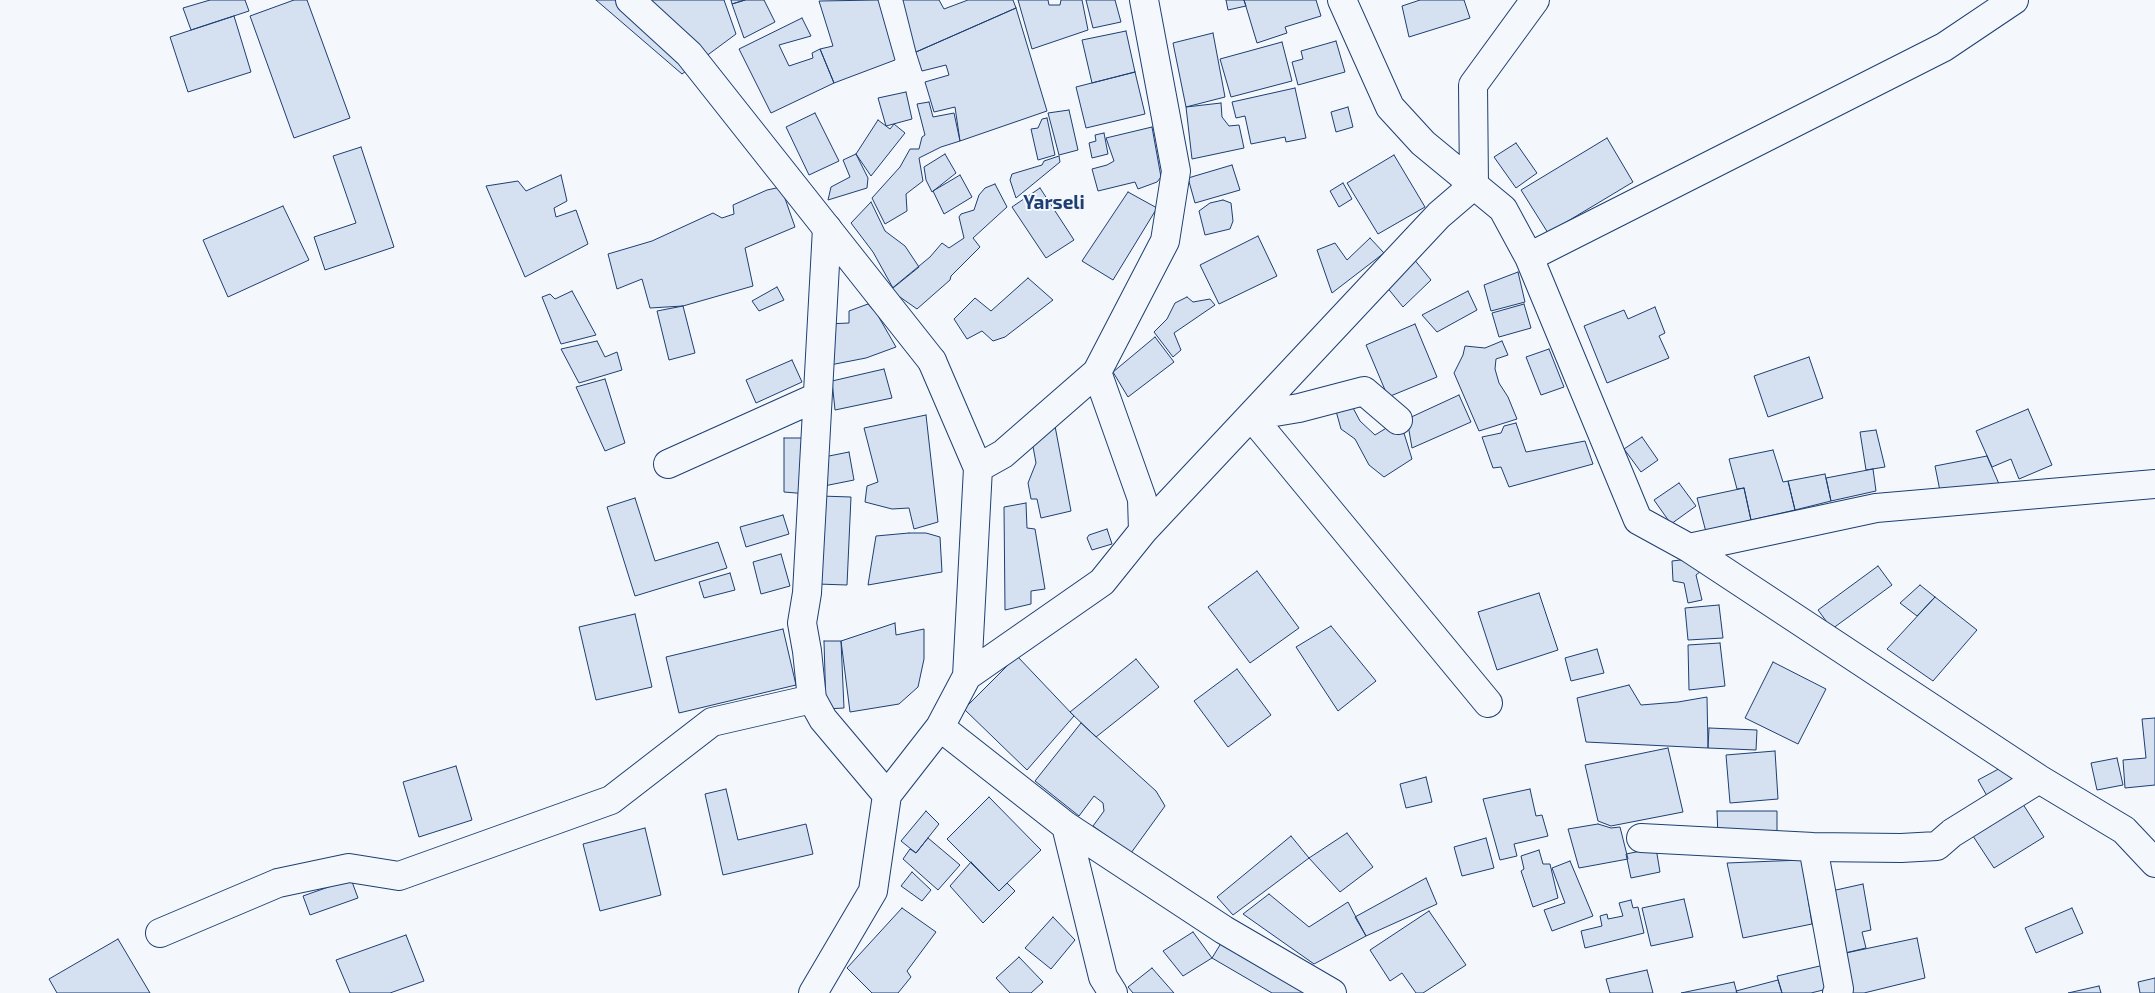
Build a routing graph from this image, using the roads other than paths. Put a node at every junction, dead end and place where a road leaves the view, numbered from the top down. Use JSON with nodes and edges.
{"nodes":[{"id":1,"x":630,"y":0,"type":"edge"},
{"id":2,"x":1342,"y":0,"type":"edge"},
{"id":3,"x":1535,"y":0,"type":"edge"},
{"id":4,"x":2014,"y":0,"type":"edge"},
{"id":5,"x":1149,"y":2,"type":"edge"},
{"id":6,"x":1474,"y":185,"type":"junction"},
{"id":7,"x":827,"y":228,"type":"junction"},
{"id":8,"x":1530,"y":257,"type":"junction"},
{"id":9,"x":1098,"y":372,"type":"junction"},
{"id":10,"x":817,"y":397,"type":"junction"},
{"id":11,"x":1251,"y":416,"type":"junction"},
{"id":12,"x":1398,"y":420,"type":"dead end"},
{"id":13,"x":668,"y":464,"type":"dead end"},
{"id":14,"x":978,"y":468,"type":"junction"},
{"id":15,"x":2155,"y":484,"type":"edge"},
{"id":16,"x":1143,"y":531,"type":"junction"},
{"id":17,"x":1689,"y":548,"type":"junction"},
{"id":18,"x":967,"y":676,"type":"junction"},
{"id":19,"x":812,"y":699,"type":"junction"},
{"id":20,"x":1488,"y":703,"type":"dead end"},
{"id":21,"x":940,"y":727,"type":"junction"},
{"id":22,"x":2039,"y":779,"type":"junction"},
{"id":23,"x":887,"y":794,"type":"junction"},
{"id":24,"x":1066,"y":826,"type":"junction"},
{"id":25,"x":1640,"y":838,"type":"dead end"},
{"id":26,"x":1813,"y":847,"type":"junction"},
{"id":27,"x":2155,"y":863,"type":"edge"},
{"id":28,"x":160,"y":932,"type":"dead end"},
{"id":29,"x":813,"y":993,"type":"edge"},
{"id":30,"x":1113,"y":993,"type":"edge"},
{"id":31,"x":1332,"y":993,"type":"edge"},
{"id":32,"x":1837,"y":993,"type":"edge"}],
"edges":[{"from":1,"to":7,"type":"street"},
{"from":2,"to":6,"type":"street"},
{"from":3,"to":6,"type":"street"},
{"from":4,"to":8,"type":"street"},
{"from":5,"to":9,"type":"street"},
{"from":6,"to":8,"type":"street"},
{"from":6,"to":11,"type":"street"},
{"from":7,"to":10,"type":"street"},
{"from":7,"to":14,"type":"street"},
{"from":8,"to":17,"type":"street"},
{"from":9,"to":14,"type":"street"},
{"from":9,"to":16,"type":"street"},
{"from":10,"to":13,"type":"street"},
{"from":10,"to":19,"type":"street"},
{"from":11,"to":12,"type":"street"},
{"from":11,"to":16,"type":"street"},
{"from":11,"to":20,"type":"street"},
{"from":14,"to":18,"type":"street"},
{"from":15,"to":17,"type":"street"},
{"from":16,"to":18,"type":"street"},
{"from":17,"to":22,"type":"street"},
{"from":18,"to":21,"type":"street"},
{"from":19,"to":23,"type":"street"},
{"from":19,"to":28,"type":"street"},
{"from":21,"to":23,"type":"street"},
{"from":21,"to":24,"type":"street"},
{"from":22,"to":26,"type":"street"},
{"from":22,"to":27,"type":"street"},
{"from":23,"to":29,"type":"street"},
{"from":24,"to":30,"type":"street"},
{"from":24,"to":31,"type":"street"},
{"from":25,"to":26,"type":"street"},
{"from":26,"to":32,"type":"street"}]}
